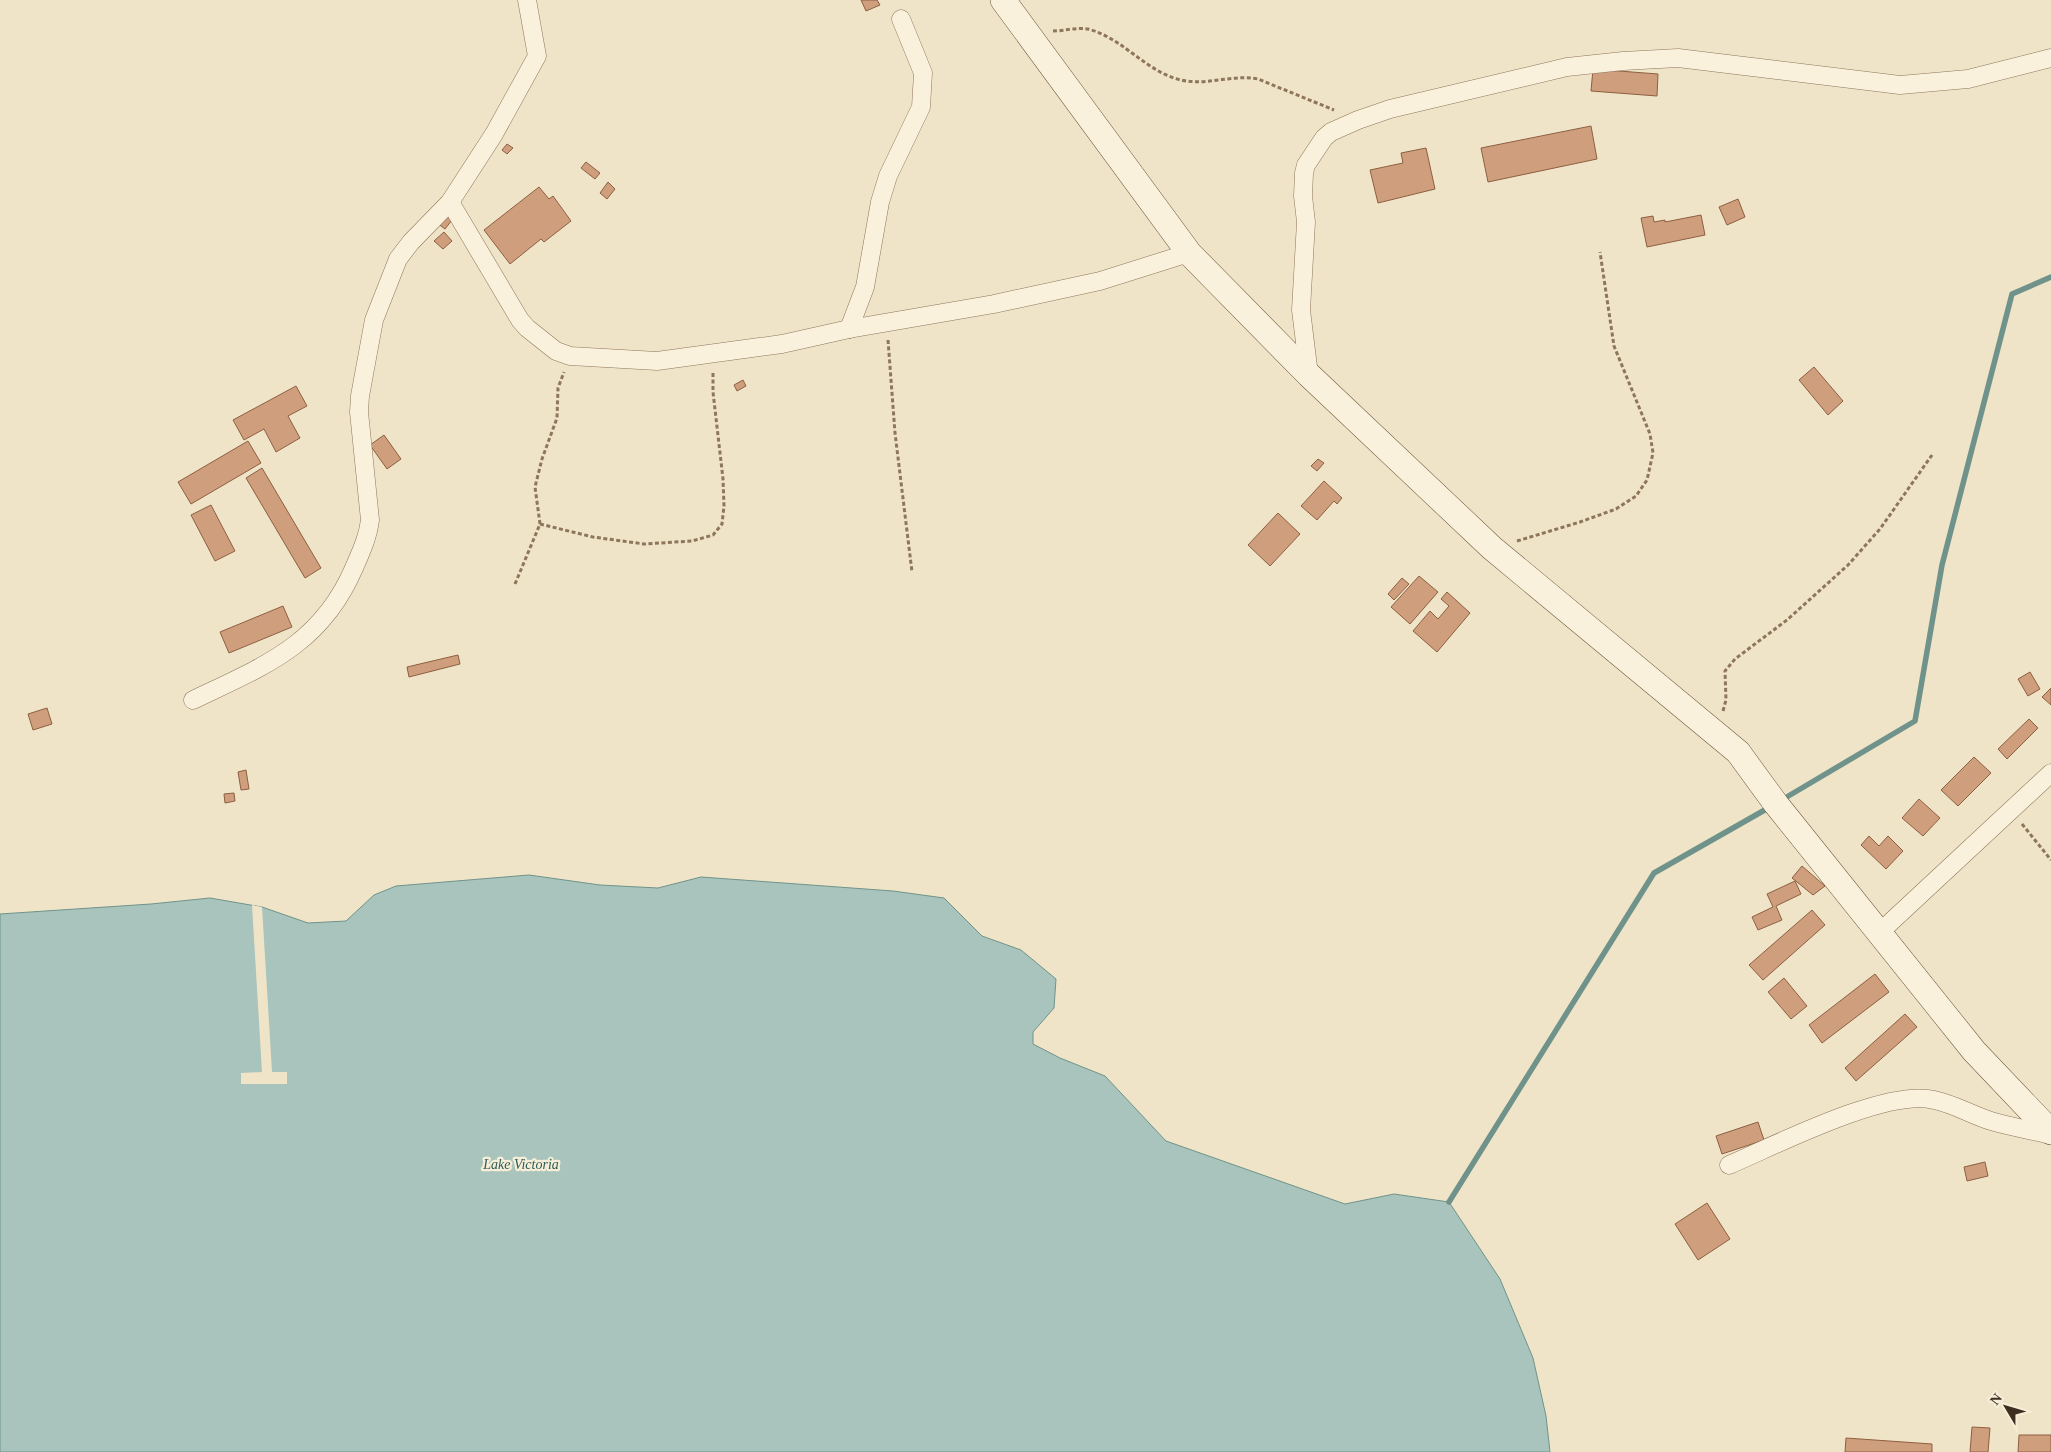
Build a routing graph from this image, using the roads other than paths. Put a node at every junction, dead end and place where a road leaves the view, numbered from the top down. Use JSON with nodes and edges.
{"nodes":[{"id":1,"x":527,"y":0,"type":"edge"},
{"id":2,"x":1003,"y":0,"type":"edge"},
{"id":3,"x":901,"y":19,"type":"dead end"},
{"id":4,"x":2051,"y":58,"type":"edge"},
{"id":5,"x":450,"y":202,"type":"junction"},
{"id":6,"x":1189,"y":253,"type":"junction"},
{"id":7,"x":849,"y":329,"type":"junction"},
{"id":8,"x":1309,"y":375,"type":"junction"},
{"id":9,"x":193,"y":700,"type":"dead end"},
{"id":10,"x":2051,"y":773,"type":"edge"},
{"id":11,"x":1879,"y":933,"type":"junction"},
{"id":12,"x":2051,"y":1133,"type":"edge"},
{"id":13,"x":1729,"y":1165,"type":"dead end"}],
"edges":[{"from":1,"to":5,"type":"street"},
{"from":2,"to":6,"type":"street"},
{"from":3,"to":7,"type":"street"},
{"from":4,"to":8,"type":"street"},
{"from":5,"to":7,"type":"street"},
{"from":5,"to":9,"type":"street"},
{"from":6,"to":7,"type":"street"},
{"from":6,"to":8,"type":"street"},
{"from":8,"to":11,"type":"street"},
{"from":10,"to":11,"type":"street"},
{"from":11,"to":12,"type":"street"},
{"from":12,"to":13,"type":"street"}]}
